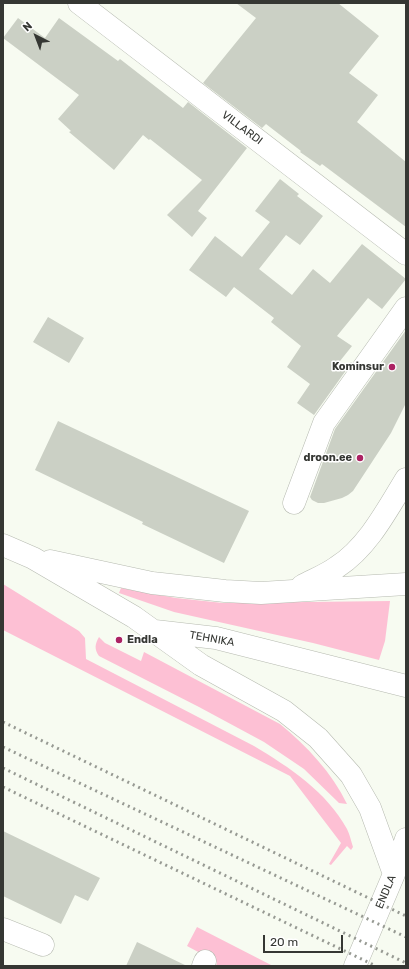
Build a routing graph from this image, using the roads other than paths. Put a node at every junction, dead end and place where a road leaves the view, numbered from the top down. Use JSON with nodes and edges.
{"nodes":[{"id":1,"x":79,"y":3,"type":"edge"},
{"id":2,"x":406,"y":254,"type":"edge"},
{"id":3,"x":406,"y":308,"type":"edge"},
{"id":4,"x":406,"y":480,"type":"edge"},
{"id":5,"x":294,"y":503,"type":"dead end"},
{"id":6,"x":3,"y":545,"type":"edge"},
{"id":7,"x":33,"y":558,"type":"junction"},
{"id":8,"x":406,"y":584,"type":"edge"},
{"id":9,"x":294,"y":590,"type":"junction"},
{"id":10,"x":154,"y":631,"type":"junction"},
{"id":11,"x":406,"y":686,"type":"edge"},
{"id":12,"x":406,"y":840,"type":"edge"},
{"id":13,"x":394,"y":874,"type":"junction"},
{"id":14,"x":3,"y":929,"type":"edge"},
{"id":15,"x":43,"y":945,"type":"dead end"},
{"id":16,"x":355,"y":966,"type":"edge"}],
"edges":[{"from":1,"to":2,"type":"main road","name":"VILLARDI"},
{"from":3,"to":5,"type":"main road"},
{"from":4,"to":9,"type":"main road"},
{"from":6,"to":7,"type":"main road","name":"TEHNIKA"},
{"from":7,"to":9,"type":"main road","name":"TEHNIKA"},
{"from":7,"to":10,"type":"main road","name":"TEHNIKA"},
{"from":8,"to":9,"type":"main road","name":"TEHNIKA"},
{"from":10,"to":11,"type":"main road","name":"TEHNIKA"},
{"from":10,"to":13,"type":"main road"},
{"from":12,"to":13,"type":"main road","name":"ENDLA"},
{"from":13,"to":16,"type":"main road","name":"ENDLA"},
{"from":14,"to":15,"type":"main road"}]}
